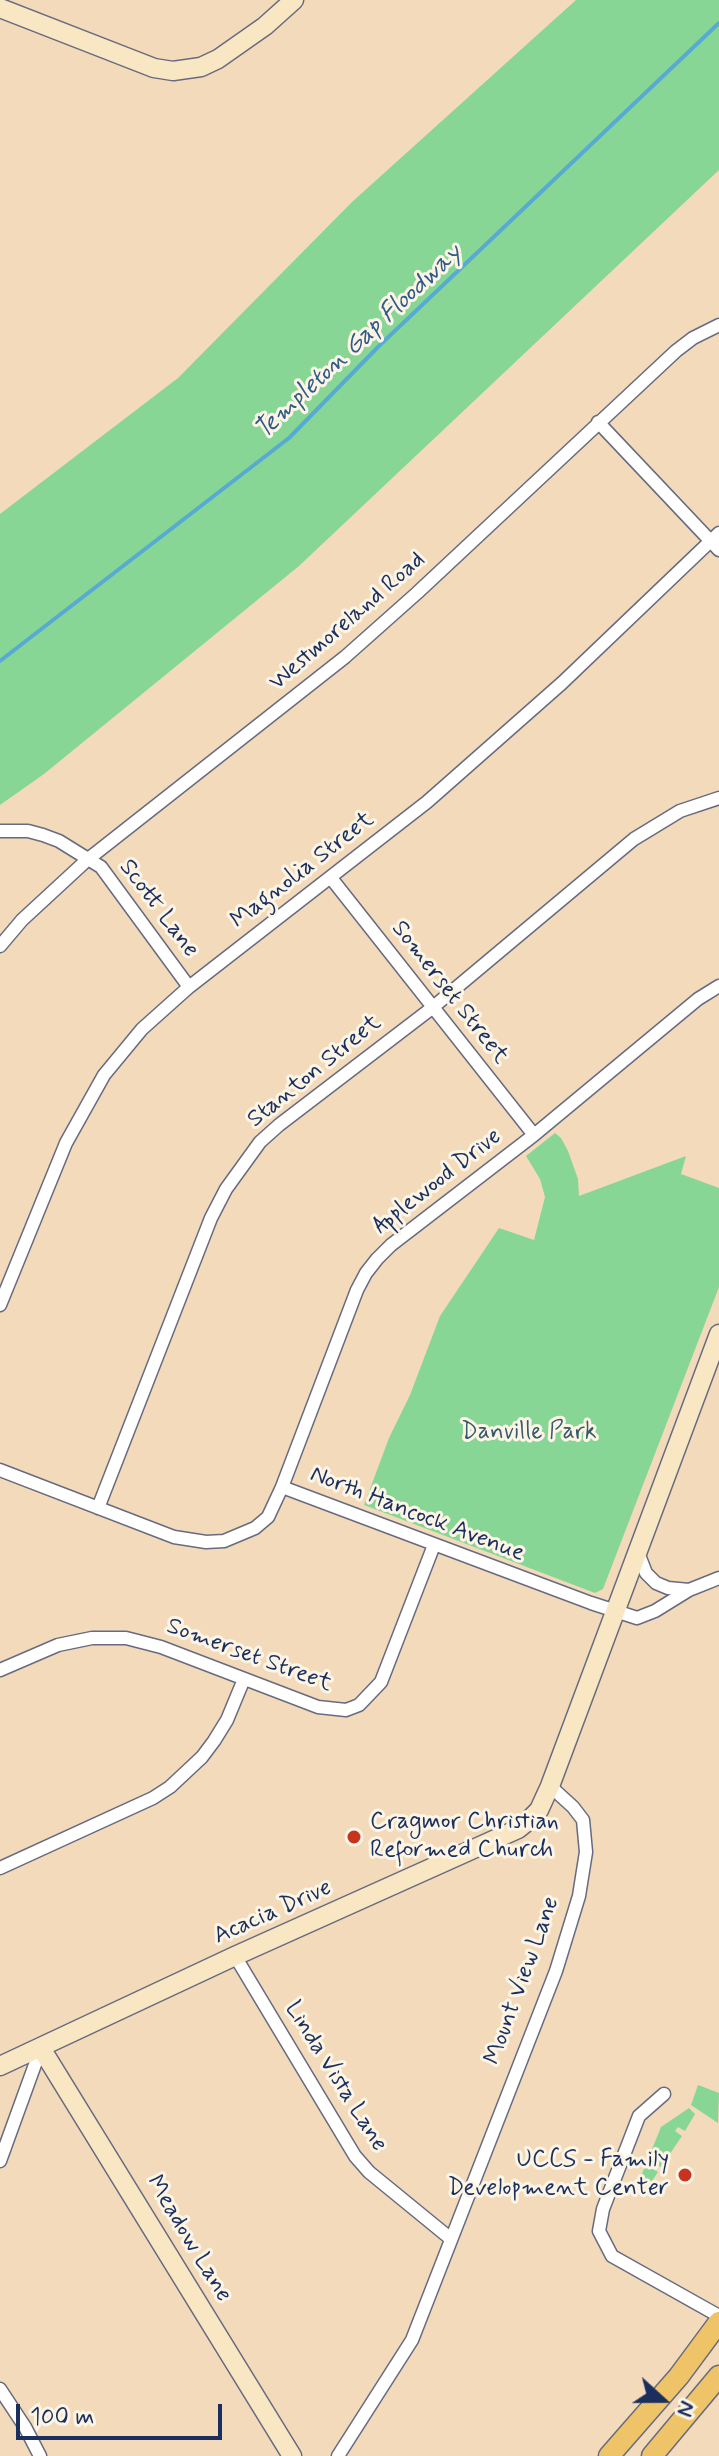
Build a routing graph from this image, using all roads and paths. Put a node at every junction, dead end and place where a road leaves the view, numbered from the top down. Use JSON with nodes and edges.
{"nodes":[{"id":1,"x":294,"y":0,"type":"edge"},
{"id":2,"x":0,"y":8,"type":"edge"},
{"id":3,"x":719,"y":325,"type":"edge"},
{"id":4,"x":598,"y":422,"type":"junction"},
{"id":5,"x":716,"y":541,"type":"edge"},
{"id":6,"x":719,"y":798,"type":"edge"},
{"id":7,"x":0,"y":831,"type":"edge"},
{"id":8,"x":87,"y":860,"type":"junction"},
{"id":9,"x":331,"y":878,"type":"junction"},
{"id":10,"x":0,"y":946,"type":"edge"},
{"id":11,"x":719,"y":986,"type":"edge"},
{"id":12,"x":189,"y":987,"type":"junction"},
{"id":13,"x":432,"y":1008,"type":"junction"},
{"id":14,"x":534,"y":1135,"type":"junction"},
{"id":15,"x":0,"y":1305,"type":"edge"},
{"id":16,"x":719,"y":1334,"type":"edge"},
{"id":17,"x":712,"y":1375,"type":"edge"},
{"id":18,"x":0,"y":1470,"type":"edge"},
{"id":19,"x":282,"y":1487,"type":"junction"},
{"id":20,"x":98,"y":1508,"type":"junction"},
{"id":21,"x":434,"y":1545,"type":"junction"},
{"id":22,"x":637,"y":1550,"type":"junction"},
{"id":23,"x":719,"y":1578,"type":"edge"},
{"id":24,"x":689,"y":1590,"type":"junction"},
{"id":25,"x":614,"y":1611,"type":"junction"},
{"id":26,"x":0,"y":1670,"type":"edge"},
{"id":27,"x":244,"y":1679,"type":"junction"},
{"id":28,"x":550,"y":1786,"type":"junction"},
{"id":29,"x":0,"y":1868,"type":"edge"},
{"id":30,"x":235,"y":1956,"type":"junction"},
{"id":31,"x":41,"y":2048,"type":"junction"},
{"id":32,"x":0,"y":2066,"type":"edge"},
{"id":33,"x":664,"y":2094,"type":"dead end"},
{"id":34,"x":0,"y":2161,"type":"edge"},
{"id":35,"x":451,"y":2239,"type":"junction"},
{"id":36,"x":719,"y":2319,"type":"edge"},
{"id":37,"x":719,"y":2376,"type":"edge"},
{"id":38,"x":0,"y":2389,"type":"edge"},
{"id":39,"x":40,"y":2456,"type":"edge"},
{"id":40,"x":292,"y":2456,"type":"edge"},
{"id":41,"x":338,"y":2456,"type":"edge"},
{"id":42,"x":609,"y":2456,"type":"edge"},
{"id":43,"x":652,"y":2456,"type":"edge"}],
"edges":[{"from":1,"to":2,"type":"street"},
{"from":3,"to":4,"type":"street","name":"Westmoreland Road"},
{"from":4,"to":5,"type":"street"},
{"from":4,"to":8,"type":"street","name":"Westmoreland Road"},
{"from":5,"to":9,"type":"street","name":"Magnolia Street"},
{"from":6,"to":13,"type":"street","name":"Stanton Street"},
{"from":7,"to":8,"type":"street","name":"Scott Lane"},
{"from":8,"to":10,"type":"street","name":"Westmoreland Road"},
{"from":8,"to":12,"type":"street","name":"Scott Lane"},
{"from":9,"to":12,"type":"street","name":"Magnolia Street"},
{"from":9,"to":13,"type":"street","name":"Somerset Street"},
{"from":11,"to":14,"type":"street","name":"Applewood Drive"},
{"from":12,"to":15,"type":"street","name":"Magnolia Street"},
{"from":13,"to":14,"type":"street","name":"Somerset Street"},
{"from":13,"to":20,"type":"street","name":"Stanton Street"},
{"from":14,"to":19,"type":"street","name":"Applewood Drive"},
{"from":16,"to":17,"type":"street"},
{"from":17,"to":22,"type":"street"},
{"from":18,"to":20,"type":"street","name":"North Hancock Avenue"},
{"from":19,"to":20,"type":"street","name":"North Hancock Avenue"},
{"from":19,"to":21,"type":"street","name":"North Hancock Avenue"},
{"from":21,"to":25,"type":"street","name":"North Hancock Avenue"},
{"from":21,"to":27,"type":"street","name":"Somerset Street"},
{"from":22,"to":24,"type":"street"},
{"from":22,"to":25,"type":"street"},
{"from":23,"to":24,"type":"street"},
{"from":24,"to":25,"type":"street"},
{"from":25,"to":28,"type":"street"},
{"from":26,"to":27,"type":"street","name":"Somerset Street"},
{"from":27,"to":29,"type":"street"},
{"from":28,"to":30,"type":"street","name":"Acacia Drive"},
{"from":28,"to":35,"type":"street","name":"Mount View Lane"},
{"from":30,"to":31,"type":"street","name":"Acacia Drive"},
{"from":30,"to":35,"type":"street","name":"Linda Vista Lane"},
{"from":31,"to":32,"type":"street","name":"Acacia Drive"},
{"from":31,"to":34,"type":"street"},
{"from":31,"to":40,"type":"street","name":"Meadow Lane"},
{"from":33,"to":36,"type":"street"},
{"from":35,"to":41,"type":"street","name":"Mount View Lane"},
{"from":36,"to":42,"type":"main road"},
{"from":37,"to":43,"type":"main road"},
{"from":38,"to":39,"type":"street"}]}
